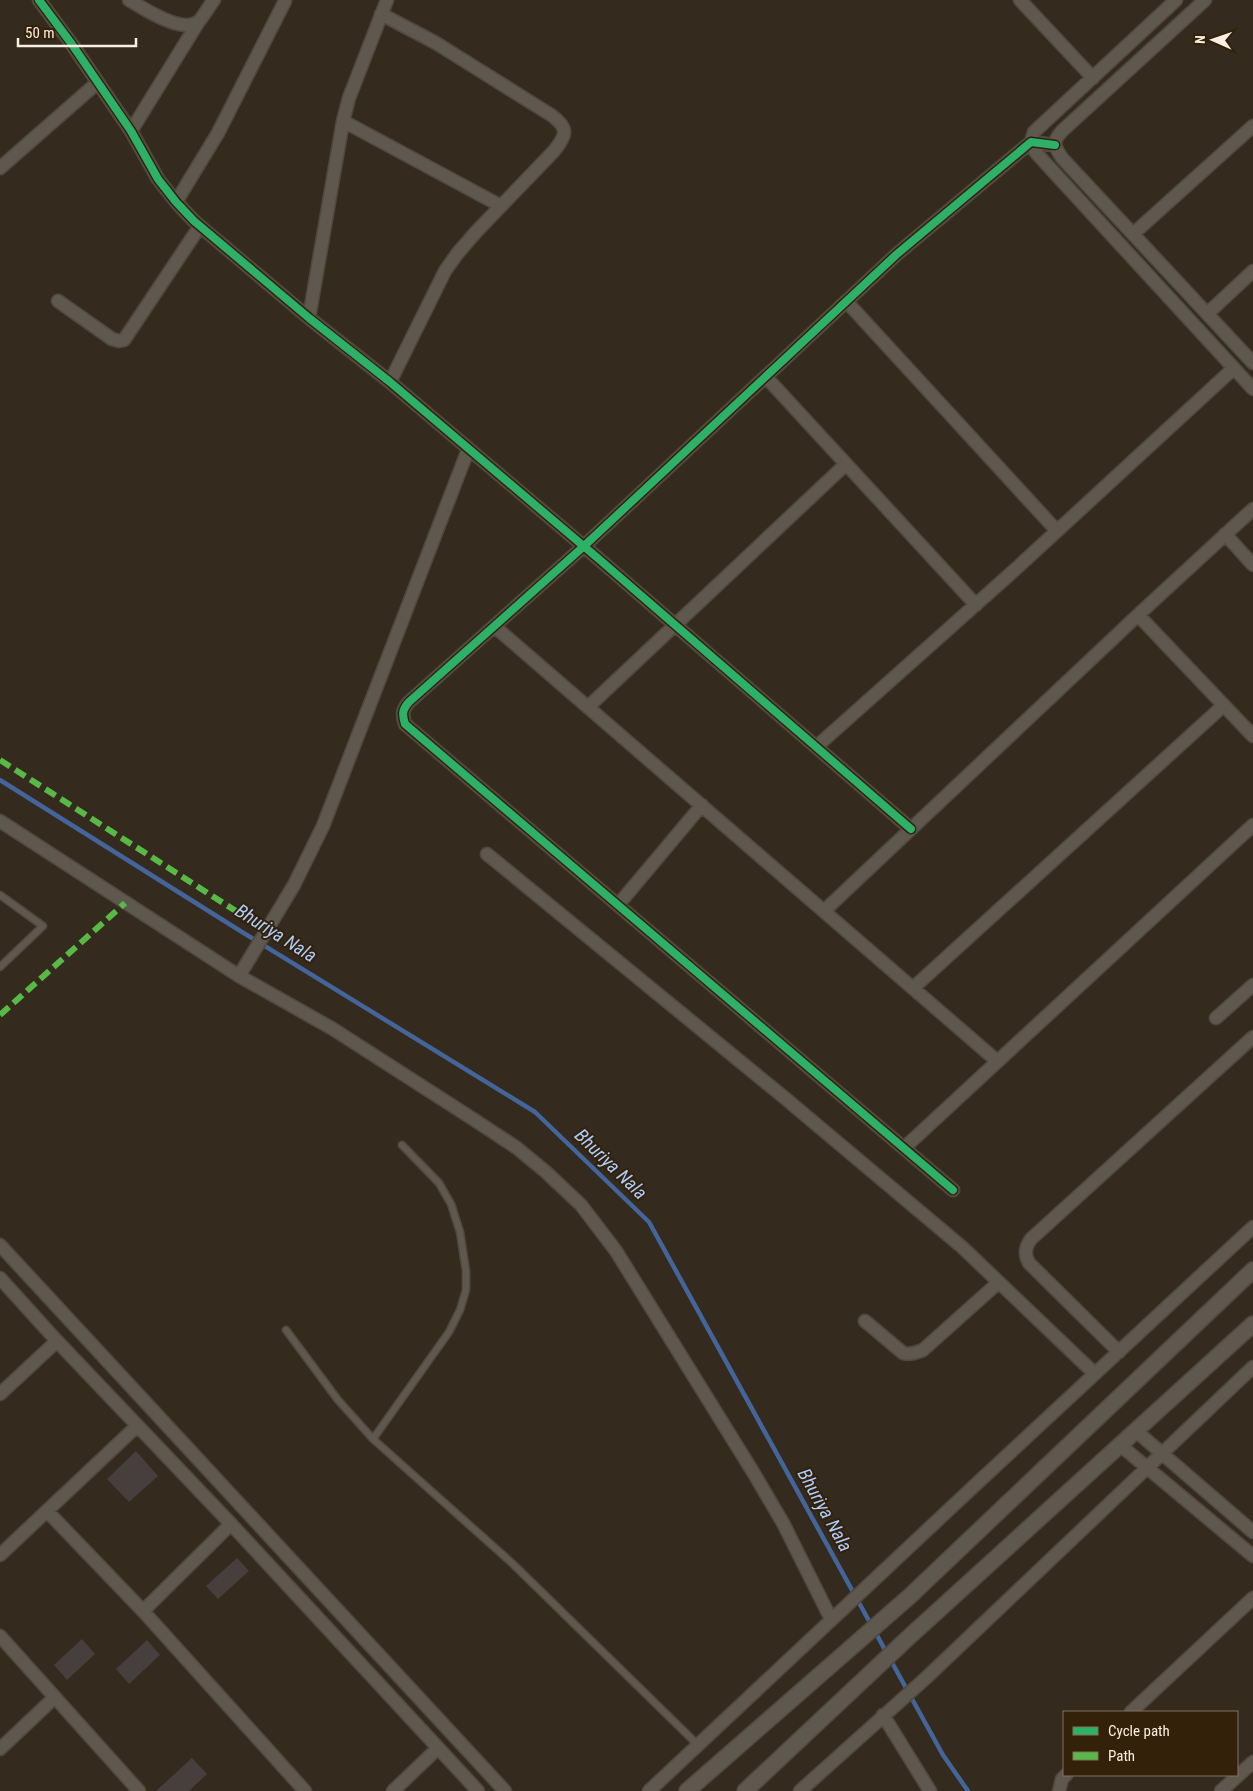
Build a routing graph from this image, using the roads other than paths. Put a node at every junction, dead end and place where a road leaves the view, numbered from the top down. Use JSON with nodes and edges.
{"nodes":[{"id":1,"x":40,"y":0,"type":"edge"},
{"id":2,"x":129,"y":0,"type":"edge"},
{"id":3,"x":214,"y":0,"type":"edge"},
{"id":4,"x":387,"y":0,"type":"edge"},
{"id":5,"x":1020,"y":0,"type":"edge"},
{"id":6,"x":1176,"y":0,"type":"edge"},
{"id":7,"x":1205,"y":0,"type":"edge"},
{"id":8,"x":285,"y":1,"type":"edge"},
{"id":9,"x":381,"y":14,"type":"junction"},
{"id":10,"x":199,"y":21,"type":"junction"},
{"id":11,"x":1092,"y":78,"type":"junction"},
{"id":12,"x":97,"y":83,"type":"junction"},
{"id":13,"x":343,"y":121,"type":"junction"},
{"id":14,"x":1253,"y":126,"type":"edge"},
{"id":15,"x":131,"y":131,"type":"junction"},
{"id":16,"x":1030,"y":142,"type":"junction"},
{"id":17,"x":1055,"y":145,"type":"junction"},
{"id":18,"x":0,"y":168,"type":"edge"},
{"id":19,"x":176,"y":202,"type":"junction"},
{"id":20,"x":501,"y":206,"type":"junction"},
{"id":21,"x":200,"y":226,"type":"junction"},
{"id":22,"x":1133,"y":234,"type":"junction"},
{"id":23,"x":1253,"y":271,"type":"edge"},
{"id":24,"x":58,"y":301,"type":"dead end"},
{"id":25,"x":846,"y":301,"type":"junction"},
{"id":26,"x":1206,"y":314,"type":"junction"},
{"id":27,"x":309,"y":318,"type":"junction"},
{"id":28,"x":1253,"y":363,"type":"edge"},
{"id":29,"x":1234,"y":368,"type":"junction"},
{"id":30,"x":766,"y":377,"type":"junction"},
{"id":31,"x":390,"y":382,"type":"junction"},
{"id":32,"x":1253,"y":389,"type":"edge"},
{"id":33,"x":468,"y":450,"type":"junction"},
{"id":34,"x":846,"y":464,"type":"junction"},
{"id":35,"x":1253,"y":509,"type":"edge"},
{"id":36,"x":1058,"y":531,"type":"junction"},
{"id":37,"x":1225,"y":534,"type":"junction"},
{"id":38,"x":583,"y":547,"type":"junction"},
{"id":39,"x":1253,"y":564,"type":"edge"},
{"id":40,"x":976,"y":605,"type":"junction"},
{"id":41,"x":1138,"y":615,"type":"junction"},
{"id":42,"x":674,"y":625,"type":"junction"},
{"id":43,"x":494,"y":626,"type":"junction"},
{"id":44,"x":1224,"y":705,"type":"junction"},
{"id":45,"x":588,"y":707,"type":"junction"},
{"id":46,"x":1253,"y":736,"type":"edge"},
{"id":47,"x":816,"y":747,"type":"junction"},
{"id":48,"x":702,"y":805,"type":"junction"},
{"id":49,"x":0,"y":821,"type":"edge"},
{"id":50,"x":1253,"y":825,"type":"edge"},
{"id":51,"x":911,"y":830,"type":"junction"},
{"id":52,"x":487,"y":854,"type":"dead end"},
{"id":53,"x":0,"y":895,"type":"edge"},
{"id":54,"x":618,"y":905,"type":"junction"},
{"id":55,"x":824,"y":911,"type":"junction"},
{"id":56,"x":0,"y":967,"type":"edge"},
{"id":57,"x":239,"y":976,"type":"junction"},
{"id":58,"x":1253,"y":985,"type":"edge"},
{"id":59,"x":913,"y":988,"type":"junction"},
{"id":60,"x":1216,"y":1018,"type":"dead end"},
{"id":61,"x":1253,"y":1037,"type":"edge"},
{"id":62,"x":997,"y":1061,"type":"junction"},
{"id":63,"x":402,"y":1145,"type":"dead end"},
{"id":64,"x":904,"y":1148,"type":"junction"},
{"id":65,"x":954,"y":1190,"type":"dead end"},
{"id":66,"x":1253,"y":1227,"type":"edge"},
{"id":67,"x":0,"y":1246,"type":"edge"},
{"id":68,"x":1253,"y":1270,"type":"edge"},
{"id":69,"x":0,"y":1278,"type":"edge"},
{"id":70,"x":999,"y":1282,"type":"junction"},
{"id":71,"x":864,"y":1321,"type":"dead end"},
{"id":72,"x":1253,"y":1324,"type":"edge"},
{"id":73,"x":286,"y":1330,"type":"dead end"},
{"id":74,"x":57,"y":1341,"type":"junction"},
{"id":75,"x":1119,"y":1352,"type":"junction"},
{"id":76,"x":1253,"y":1367,"type":"edge"},
{"id":77,"x":1095,"y":1374,"type":"junction"},
{"id":78,"x":0,"y":1394,"type":"edge"},
{"id":79,"x":137,"y":1426,"type":"junction"},
{"id":80,"x":1136,"y":1431,"type":"junction"},
{"id":81,"x":373,"y":1439,"type":"junction"},
{"id":82,"x":1120,"y":1445,"type":"junction"},
{"id":83,"x":1161,"y":1453,"type":"junction"},
{"id":84,"x":1146,"y":1467,"type":"junction"},
{"id":85,"x":47,"y":1511,"type":"junction"},
{"id":86,"x":231,"y":1524,"type":"junction"},
{"id":87,"x":1253,"y":1532,"type":"edge"},
{"id":88,"x":0,"y":1555,"type":"edge"},
{"id":89,"x":1253,"y":1556,"type":"edge"},
{"id":90,"x":1253,"y":1598,"type":"edge"},
{"id":91,"x":143,"y":1611,"type":"junction"},
{"id":92,"x":834,"y":1616,"type":"junction"},
{"id":93,"x":0,"y":1636,"type":"edge"},
{"id":94,"x":55,"y":1697,"type":"junction"},
{"id":95,"x":1132,"y":1711,"type":"edge"},
{"id":96,"x":883,"y":1715,"type":"junction"},
{"id":97,"x":698,"y":1745,"type":"junction"},
{"id":98,"x":0,"y":1749,"type":"edge"},
{"id":99,"x":437,"y":1749,"type":"junction"},
{"id":100,"x":1253,"y":1762,"type":"edge"},
{"id":101,"x":1065,"y":1776,"type":"edge"},
{"id":102,"x":1238,"y":1776,"type":"edge"},
{"id":103,"x":1238,"y":1776,"type":"edge"},
{"id":104,"x":139,"y":1791,"type":"edge"},
{"id":105,"x":305,"y":1791,"type":"edge"},
{"id":106,"x":393,"y":1791,"type":"edge"},
{"id":107,"x":478,"y":1791,"type":"edge"},
{"id":108,"x":505,"y":1791,"type":"edge"},
{"id":109,"x":649,"y":1791,"type":"edge"},
{"id":110,"x":687,"y":1791,"type":"edge"},
{"id":111,"x":745,"y":1791,"type":"edge"},
{"id":112,"x":800,"y":1791,"type":"edge"},
{"id":113,"x":930,"y":1791,"type":"edge"},
{"id":114,"x":1059,"y":1791,"type":"edge"},
{"id":115,"x":1221,"y":1791,"type":"edge"}],
"edges":[{"from":1,"to":12,"type":"street"},
{"from":2,"to":10,"type":"street"},
{"from":3,"to":10,"type":"street"},
{"from":4,"to":9,"type":"street"},
{"from":5,"to":11,"type":"street"},
{"from":6,"to":11,"type":"street"},
{"from":7,"to":17,"type":"street"},
{"from":8,"to":19,"type":"street"},
{"from":9,"to":13,"type":"street"},
{"from":9,"to":20,"type":"street"},
{"from":10,"to":15,"type":"street"},
{"from":11,"to":16,"type":"street"},
{"from":12,"to":15,"type":"street"},
{"from":12,"to":18,"type":"street"},
{"from":13,"to":20,"type":"street"},
{"from":13,"to":27,"type":"street"},
{"from":14,"to":22,"type":"street"},
{"from":15,"to":19,"type":"street"},
{"from":16,"to":17,"type":"street"},
{"from":16,"to":25,"type":"street"},
{"from":16,"to":29,"type":"street"},
{"from":17,"to":22,"type":"street"},
{"from":19,"to":21,"type":"street"},
{"from":20,"to":31,"type":"street"},
{"from":21,"to":24,"type":"street"},
{"from":21,"to":27,"type":"street"},
{"from":22,"to":26,"type":"street"},
{"from":23,"to":26,"type":"street"},
{"from":25,"to":30,"type":"street"},
{"from":25,"to":36,"type":"street"},
{"from":26,"to":28,"type":"street"},
{"from":27,"to":31,"type":"street"},
{"from":29,"to":32,"type":"street"},
{"from":29,"to":36,"type":"street"},
{"from":30,"to":34,"type":"street"},
{"from":30,"to":38,"type":"street"},
{"from":31,"to":33,"type":"street"},
{"from":33,"to":38,"type":"street"},
{"from":33,"to":57,"type":"street"},
{"from":34,"to":40,"type":"street"},
{"from":34,"to":42,"type":"street"},
{"from":35,"to":37,"type":"street"},
{"from":36,"to":40,"type":"street"},
{"from":37,"to":39,"type":"street"},
{"from":37,"to":41,"type":"street"},
{"from":38,"to":42,"type":"street"},
{"from":38,"to":43,"type":"street"},
{"from":40,"to":47,"type":"street"},
{"from":41,"to":44,"type":"street"},
{"from":41,"to":51,"type":"street"},
{"from":42,"to":45,"type":"street"},
{"from":42,"to":47,"type":"street"},
{"from":43,"to":45,"type":"street"},
{"from":43,"to":54,"type":"street"},
{"from":44,"to":46,"type":"street"},
{"from":44,"to":59,"type":"street"},
{"from":45,"to":48,"type":"street"},
{"from":47,"to":51,"type":"street"},
{"from":48,"to":54,"type":"street"},
{"from":48,"to":55,"type":"street"},
{"from":49,"to":57,"type":"street"},
{"from":50,"to":62,"type":"street"},
{"from":51,"to":55,"type":"street"},
{"from":52,"to":70,"type":"street"},
{"from":53,"to":56,"type":"lane"},
{"from":54,"to":64,"type":"street"},
{"from":55,"to":59,"type":"street"},
{"from":57,"to":92,"type":"street"},
{"from":58,"to":60,"type":"street"},
{"from":59,"to":62,"type":"street"},
{"from":61,"to":75,"type":"street"},
{"from":62,"to":64,"type":"street"},
{"from":63,"to":81,"type":"lane"},
{"from":64,"to":65,"type":"street"},
{"from":66,"to":75,"type":"street"},
{"from":67,"to":108,"type":"street"},
{"from":68,"to":110,"type":"street"},
{"from":69,"to":74,"type":"street"},
{"from":70,"to":71,"type":"street"},
{"from":70,"to":77,"type":"street"},
{"from":72,"to":80,"type":"street"},
{"from":73,"to":81,"type":"lane"},
{"from":74,"to":78,"type":"street"},
{"from":74,"to":79,"type":"street"},
{"from":75,"to":77,"type":"street"},
{"from":76,"to":83,"type":"street"},
{"from":77,"to":92,"type":"street"},
{"from":79,"to":85,"type":"street"},
{"from":79,"to":86,"type":"street"},
{"from":80,"to":82,"type":"street"},
{"from":80,"to":83,"type":"street"},
{"from":81,"to":97,"type":"lane"},
{"from":82,"to":84,"type":"street"},
{"from":82,"to":111,"type":"street"},
{"from":83,"to":84,"type":"street"},
{"from":83,"to":87,"type":"street"},
{"from":84,"to":89,"type":"street"},
{"from":84,"to":96,"type":"street"},
{"from":85,"to":88,"type":"street"},
{"from":85,"to":91,"type":"street"},
{"from":86,"to":91,"type":"street"},
{"from":86,"to":99,"type":"street"},
{"from":90,"to":95,"type":"street"},
{"from":91,"to":105,"type":"street"},
{"from":92,"to":97,"type":"street"},
{"from":93,"to":94,"type":"street"},
{"from":94,"to":98,"type":"street"},
{"from":94,"to":104,"type":"street"},
{"from":96,"to":112,"type":"street"},
{"from":96,"to":113,"type":"street"},
{"from":97,"to":109,"type":"street"},
{"from":99,"to":106,"type":"street"},
{"from":99,"to":107,"type":"street"},
{"from":100,"to":103,"type":"street"},
{"from":101,"to":114,"type":"street"},
{"from":102,"to":115,"type":"street"}]}
